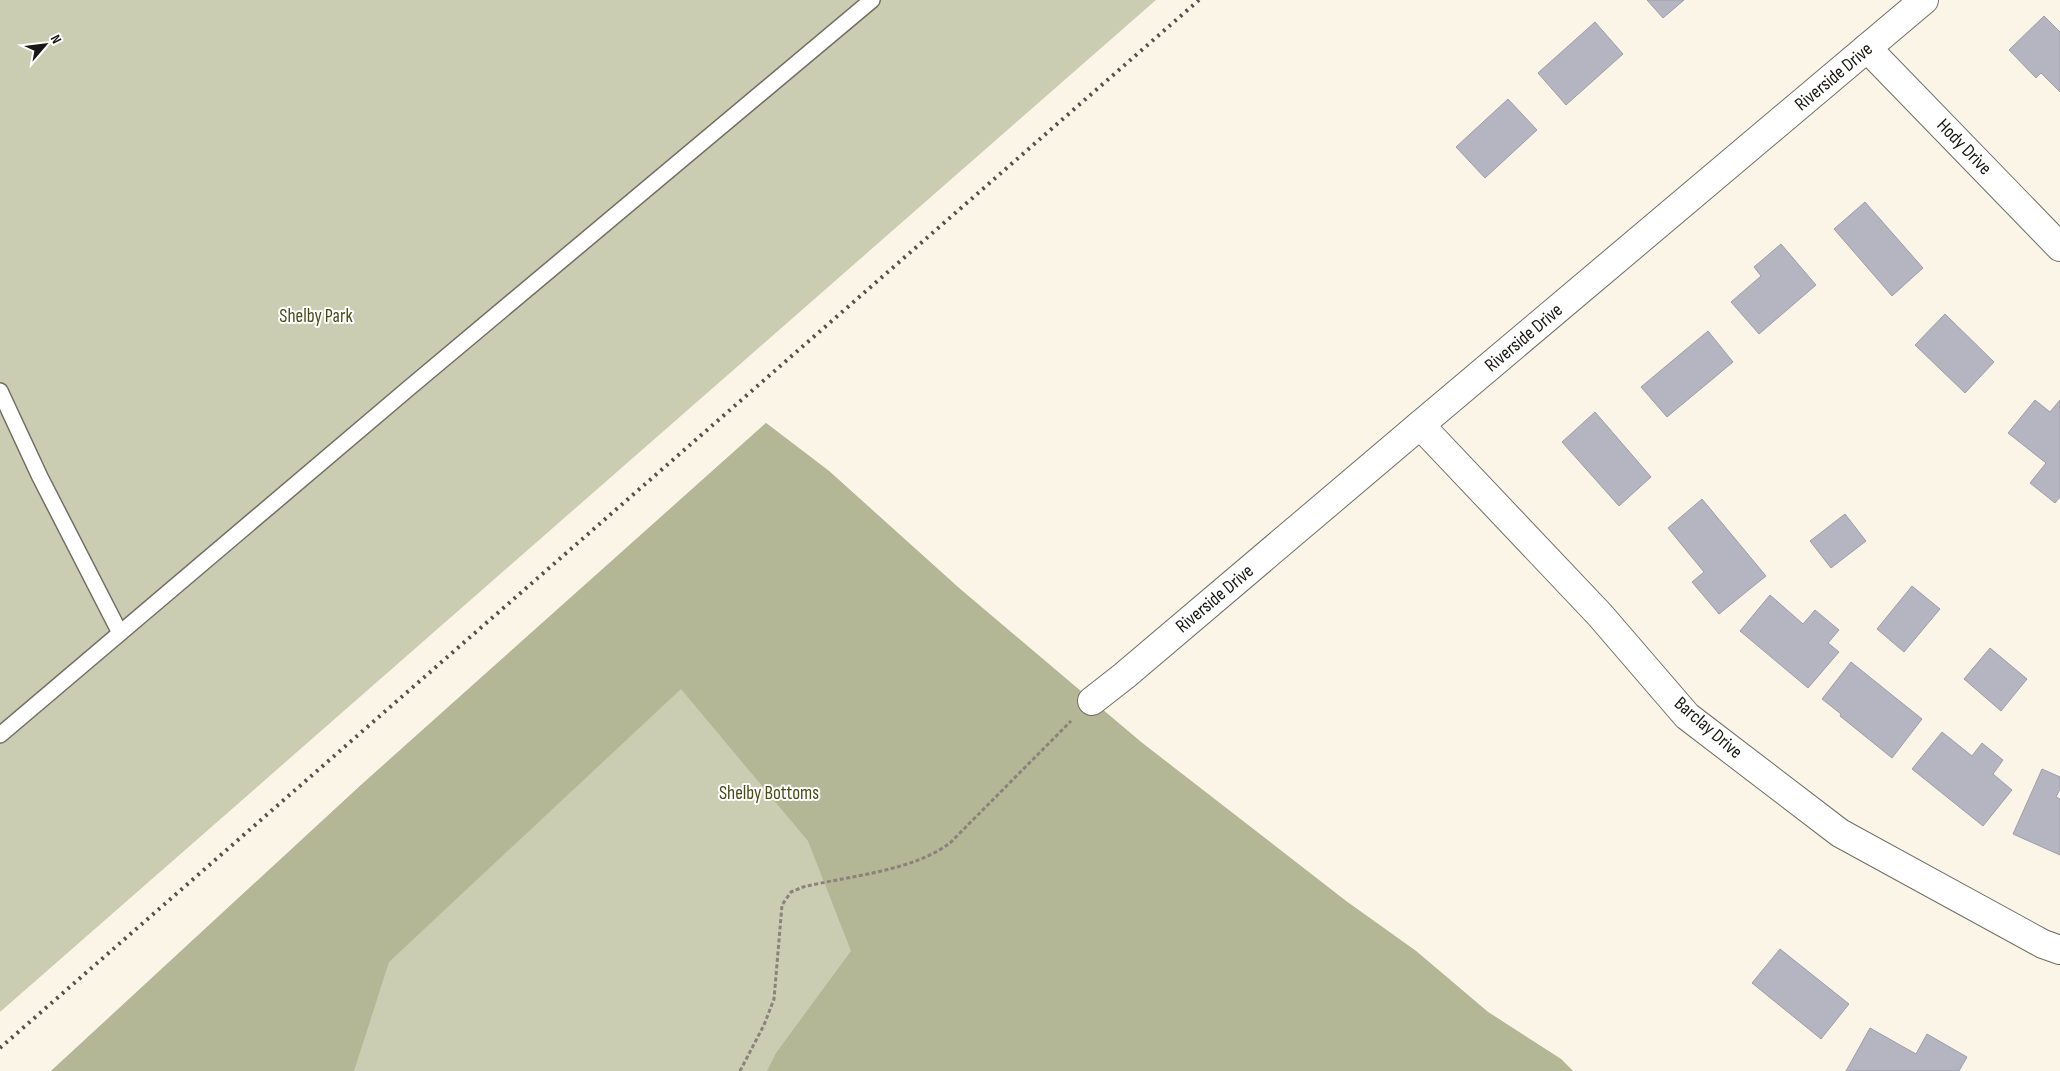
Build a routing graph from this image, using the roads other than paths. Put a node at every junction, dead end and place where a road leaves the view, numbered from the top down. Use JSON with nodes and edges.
{"nodes":[{"id":1,"x":872,"y":0,"type":"edge"},
{"id":2,"x":1924,"y":0,"type":"edge"},
{"id":3,"x":1868,"y":48,"type":"junction"},
{"id":4,"x":2060,"y":247,"type":"edge"},
{"id":5,"x":0,"y":391,"type":"edge"},
{"id":6,"x":1420,"y":425,"type":"junction"},
{"id":7,"x":120,"y":633,"type":"junction"},
{"id":8,"x":1092,"y":700,"type":"road end"},
{"id":9,"x":0,"y":735,"type":"edge"},
{"id":10,"x":2060,"y":950,"type":"edge"}],
"edges":[{"from":1,"to":7,"type":"lane"},
{"from":2,"to":3,"type":"street","name":"Riverside Drive"},
{"from":3,"to":4,"type":"street","name":"Hody Drive"},
{"from":3,"to":6,"type":"street","name":"Riverside Drive"},
{"from":5,"to":7,"type":"lane"},
{"from":6,"to":8,"type":"street","name":"Riverside Drive"},
{"from":6,"to":10,"type":"street","name":"Barclay Drive"},
{"from":7,"to":9,"type":"lane"}]}
